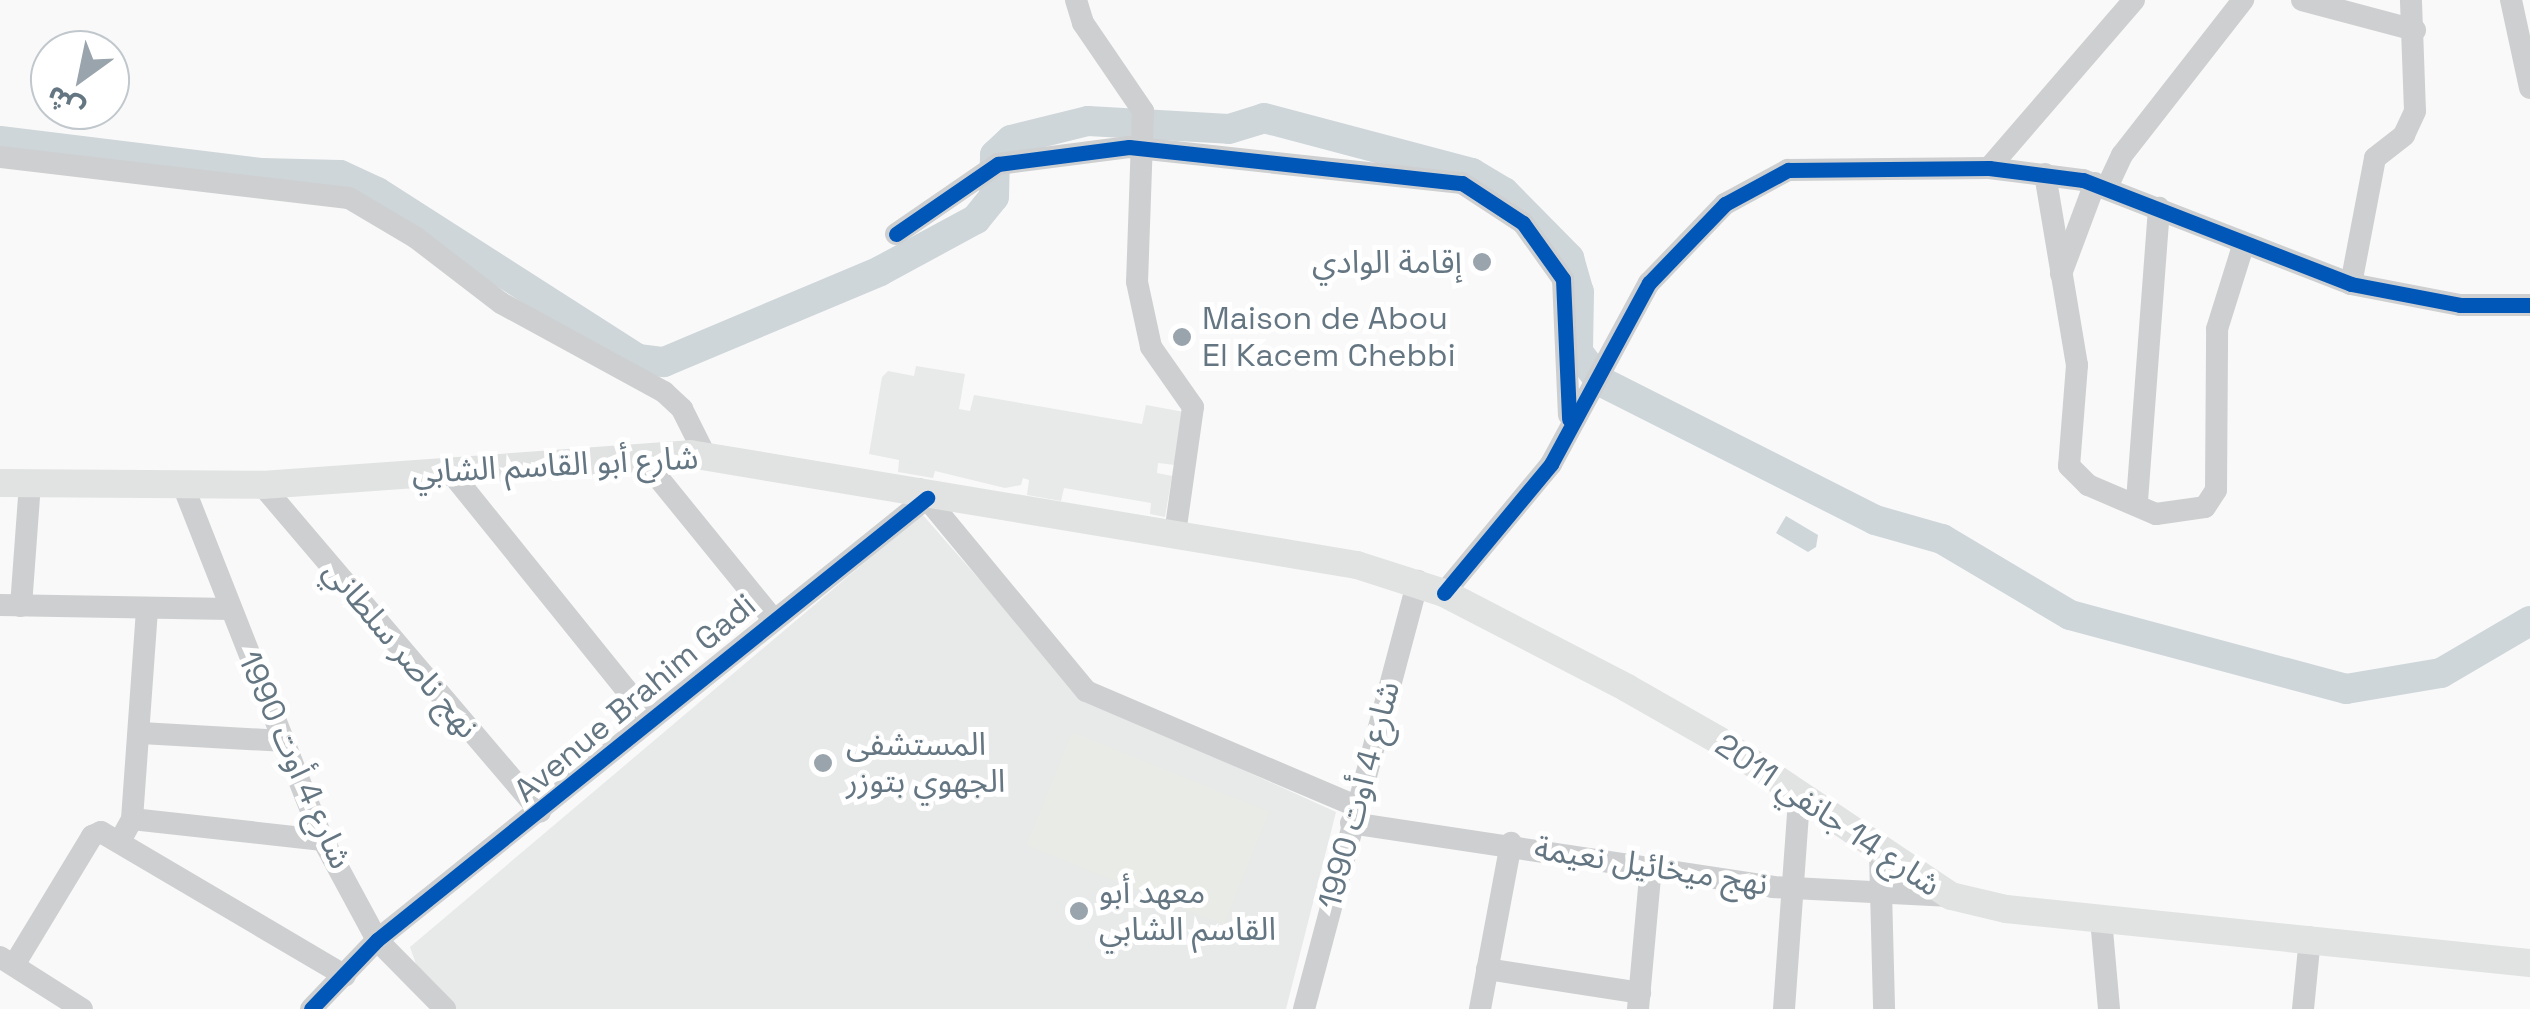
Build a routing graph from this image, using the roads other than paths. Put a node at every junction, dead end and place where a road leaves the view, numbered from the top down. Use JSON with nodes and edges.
{"nodes":[{"id":1,"x":1076,"y":0,"type":"edge"},
{"id":2,"x":2134,"y":0,"type":"edge"},
{"id":3,"x":2243,"y":0,"type":"edge"},
{"id":4,"x":2302,"y":0,"type":"edge"},
{"id":5,"x":2412,"y":0,"type":"edge"},
{"id":6,"x":2511,"y":0,"type":"edge"},
{"id":7,"x":2415,"y":30,"type":"junction"},
{"id":8,"x":2530,"y":88,"type":"edge"},
{"id":9,"x":1144,"y":131,"type":"junction"},
{"id":10,"x":0,"y":156,"type":"edge"},
{"id":11,"x":1989,"y":168,"type":"junction"},
{"id":12,"x":2046,"y":174,"type":"junction"},
{"id":13,"x":2102,"y":184,"type":"junction"},
{"id":14,"x":2159,"y":208,"type":"junction"},
{"id":15,"x":896,"y":234,"type":"dead end"},
{"id":16,"x":2244,"y":243,"type":"junction"},
{"id":17,"x":2061,"y":274,"type":"junction"},
{"id":18,"x":2351,"y":284,"type":"junction"},
{"id":19,"x":2530,"y":305,"type":"edge"},
{"id":20,"x":1568,"y":422,"type":"junction"},
{"id":21,"x":705,"y":455,"type":"junction"},
{"id":22,"x":643,"y":459,"type":"junction"},
{"id":23,"x":450,"y":470,"type":"junction"},
{"id":24,"x":0,"y":483,"type":"edge"},
{"id":25,"x":30,"y":484,"type":"junction"},
{"id":26,"x":262,"y":486,"type":"junction"},
{"id":27,"x":184,"y":488,"type":"junction"},
{"id":28,"x":923,"y":494,"type":"junction"},
{"id":29,"x":2137,"y":501,"type":"junction"},
{"id":30,"x":1176,"y":534,"type":"junction"},
{"id":31,"x":1409,"y":578,"type":"junction"},
{"id":32,"x":1444,"y":593,"type":"junction"},
{"id":33,"x":10,"y":605,"type":"edge"},
{"id":34,"x":146,"y":609,"type":"junction"},
{"id":35,"x":230,"y":609,"type":"junction"},
{"id":36,"x":773,"y":619,"type":"junction"},
{"id":37,"x":650,"y":720,"type":"junction"},
{"id":38,"x":140,"y":734,"type":"junction"},
{"id":39,"x":282,"y":741,"type":"junction"},
{"id":40,"x":1799,"y":798,"type":"junction"},
{"id":41,"x":540,"y":812,"type":"junction"},
{"id":42,"x":1354,"y":814,"type":"junction"},
{"id":43,"x":132,"y":818,"type":"junction"},
{"id":44,"x":120,"y":840,"type":"junction"},
{"id":45,"x":323,"y":840,"type":"junction"},
{"id":46,"x":1512,"y":843,"type":"junction"},
{"id":47,"x":1880,"y":853,"type":"junction"},
{"id":48,"x":1651,"y":867,"type":"junction"},
{"id":49,"x":1795,"y":888,"type":"junction"},
{"id":50,"x":1880,"y":892,"type":"junction"},
{"id":51,"x":1951,"y":896,"type":"junction"},
{"id":52,"x":2101,"y":919,"type":"junction"},
{"id":53,"x":2310,"y":937,"type":"junction"},
{"id":54,"x":378,"y":940,"type":"junction"},
{"id":55,"x":7,"y":961,"type":"edge"},
{"id":56,"x":2530,"y":963,"type":"edge"},
{"id":57,"x":1487,"y":970,"type":"junction"},
{"id":58,"x":344,"y":976,"type":"junction"},
{"id":59,"x":1639,"y":1001,"type":"edge"},
{"id":60,"x":82,"y":1009,"type":"edge"},
{"id":61,"x":311,"y":1009,"type":"edge"},
{"id":62,"x":445,"y":1009,"type":"edge"},
{"id":63,"x":1304,"y":1009,"type":"edge"},
{"id":64,"x":1480,"y":1009,"type":"edge"},
{"id":65,"x":1784,"y":1009,"type":"edge"},
{"id":66,"x":1884,"y":1009,"type":"edge"},
{"id":67,"x":2108,"y":1009,"type":"edge"},
{"id":68,"x":2304,"y":1009,"type":"edge"}],
"edges":[{"from":1,"to":9,"type":"street"},
{"from":2,"to":11,"type":"street"},
{"from":3,"to":13,"type":"street"},
{"from":4,"to":7,"type":"street"},
{"from":5,"to":7,"type":"street"},
{"from":6,"to":8,"type":"street"},
{"from":7,"to":18,"type":"street"},
{"from":9,"to":15,"type":"street"},
{"from":9,"to":20,"type":"street"},
{"from":9,"to":30,"type":"street"},
{"from":10,"to":21,"type":"street"},
{"from":11,"to":12,"type":"street"},
{"from":11,"to":20,"type":"street"},
{"from":12,"to":13,"type":"street"},
{"from":12,"to":17,"type":"street"},
{"from":13,"to":14,"type":"street"},
{"from":13,"to":17,"type":"street"},
{"from":14,"to":16,"type":"street"},
{"from":14,"to":29,"type":"street"},
{"from":16,"to":18,"type":"street"},
{"from":16,"to":29,"type":"street"},
{"from":17,"to":29,"type":"street"},
{"from":18,"to":19,"type":"street"},
{"from":20,"to":32,"type":"street"},
{"from":21,"to":22,"type":"main road","name":"شارع أبو القاسم الشابي"},
{"from":21,"to":28,"type":"main road","name":"شارع أبو القاسم الشابي"},
{"from":22,"to":23,"type":"main road","name":"شارع أبو القاسم الشابي"},
{"from":22,"to":36,"type":"street"},
{"from":23,"to":26,"type":"main road","name":"شارع أبو القاسم الشابي"},
{"from":23,"to":37,"type":"street"},
{"from":24,"to":25,"type":"main road","name":"شارع أبو القاسم الشابي"},
{"from":25,"to":27,"type":"main road","name":"شارع أبو القاسم الشابي"},
{"from":25,"to":33,"type":"street"},
{"from":26,"to":27,"type":"main road","name":"شارع أبو القاسم الشابي"},
{"from":26,"to":41,"type":"street","name":"نهج ناصر سلطاني"},
{"from":27,"to":35,"type":"street","name":"شارع 4 أوت 1990"},
{"from":28,"to":30,"type":"main road","name":"شارع أبو القاسم الشابي"},
{"from":28,"to":36,"type":"street","name":"Avenue Brahim Gadi"},
{"from":28,"to":42,"type":"street","name":"نهج ميخائيل نعيمة"},
{"from":30,"to":31,"type":"main road","name":"شارع أبو القاسم الشابي"},
{"from":31,"to":32,"type":"main road","name":"شارع 14 جانفي 2011"},
{"from":31,"to":42,"type":"street","name":"شارع 4 أوت 1990"},
{"from":32,"to":40,"type":"main road","name":"شارع 14 جانفي 2011"},
{"from":33,"to":34,"type":"street"},
{"from":34,"to":35,"type":"street"},
{"from":34,"to":38,"type":"street"},
{"from":35,"to":39,"type":"street","name":"شارع 4 أوت 1990"},
{"from":36,"to":37,"type":"street","name":"Avenue Brahim Gadi"},
{"from":37,"to":41,"type":"street","name":"Avenue Brahim Gadi"},
{"from":38,"to":39,"type":"street"},
{"from":38,"to":43,"type":"street"},
{"from":39,"to":45,"type":"street","name":"شارع 4 أوت 1990"},
{"from":40,"to":47,"type":"main road","name":"شارع 14 جانفي 2011"},
{"from":40,"to":49,"type":"street"},
{"from":41,"to":54,"type":"street","name":"Avenue Brahim Gadi"},
{"from":42,"to":46,"type":"street","name":"نهج ميخائيل نعيمة"},
{"from":42,"to":63,"type":"street","name":"شارع 4 أوت 1990"},
{"from":43,"to":44,"type":"street"},
{"from":43,"to":45,"type":"street"},
{"from":44,"to":55,"type":"street"},
{"from":44,"to":58,"type":"street"},
{"from":45,"to":54,"type":"street","name":"شارع 4 أوت 1990"},
{"from":46,"to":48,"type":"street","name":"نهج ميخائيل نعيمة"},
{"from":46,"to":57,"type":"street"},
{"from":47,"to":50,"type":"street"},
{"from":47,"to":51,"type":"main road","name":"شارع 14 جانفي 2011"},
{"from":48,"to":49,"type":"street","name":"نهج ميخائيل نعيمة"},
{"from":48,"to":59,"type":"street"},
{"from":49,"to":50,"type":"street","name":"نهج ميخائيل نعيمة"},
{"from":49,"to":65,"type":"street"},
{"from":50,"to":51,"type":"street","name":"نهج ميخائيل نعيمة"},
{"from":50,"to":66,"type":"street"},
{"from":51,"to":52,"type":"main road","name":"شارع 14 جانفي 2011"},
{"from":52,"to":53,"type":"main road","name":"شارع 14 جانفي 2011"},
{"from":52,"to":67,"type":"street"},
{"from":53,"to":56,"type":"main road","name":"شارع 14 جانفي 2011"},
{"from":53,"to":68,"type":"street"},
{"from":54,"to":58,"type":"street","name":"Avenue Brahim Gadi"},
{"from":54,"to":62,"type":"street","name":"شارع 4 أوت 1990"},
{"from":55,"to":60,"type":"street"},
{"from":57,"to":59,"type":"street"},
{"from":57,"to":64,"type":"street"},
{"from":58,"to":61,"type":"street","name":"Avenue Brahim Gadi"}]}
